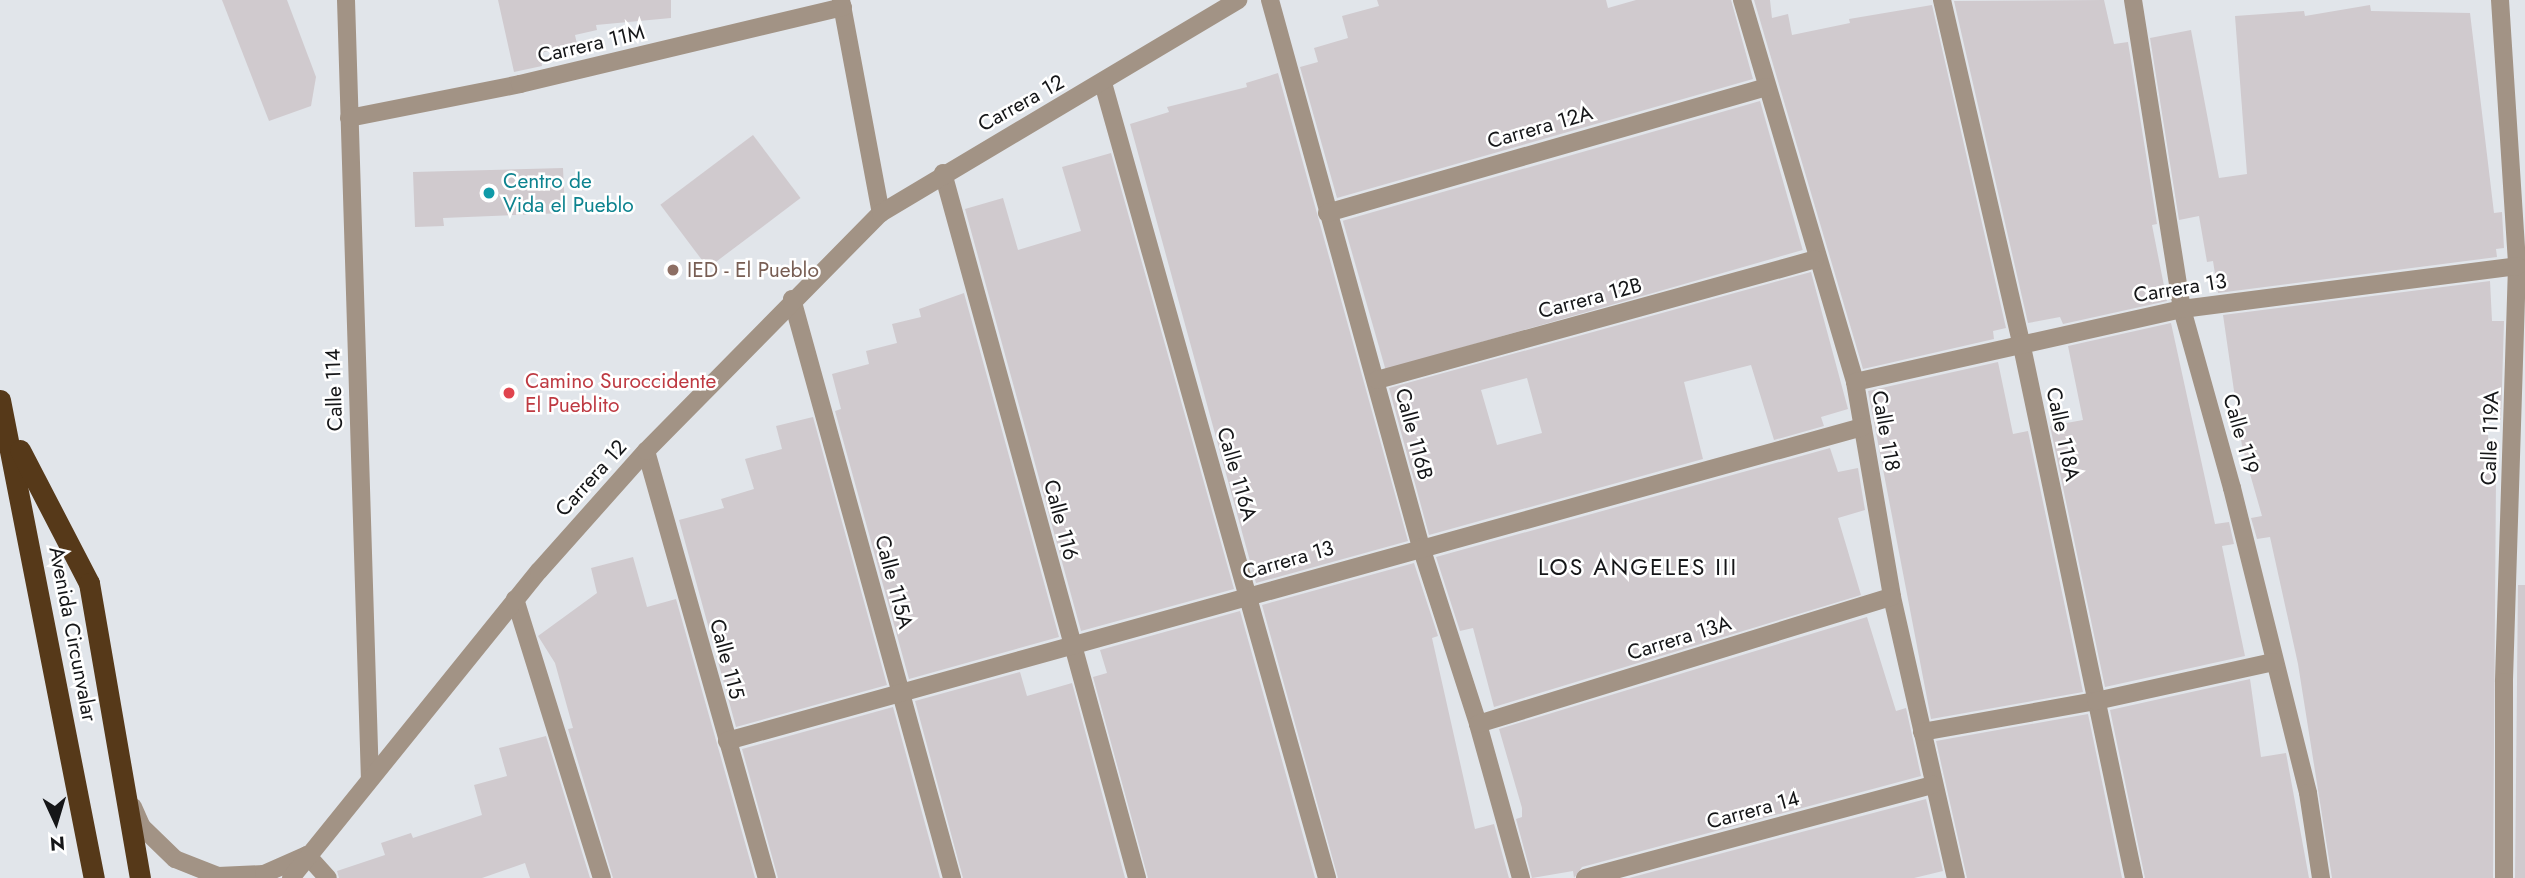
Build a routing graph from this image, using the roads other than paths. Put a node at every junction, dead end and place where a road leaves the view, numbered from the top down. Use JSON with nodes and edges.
{"nodes":[{"id":1,"x":346,"y":0,"type":"edge"},
{"id":2,"x":1238,"y":0,"type":"edge"},
{"id":3,"x":1270,"y":0,"type":"edge"},
{"id":4,"x":1742,"y":0,"type":"edge"},
{"id":5,"x":1942,"y":0,"type":"edge"},
{"id":6,"x":2133,"y":0,"type":"edge"},
{"id":7,"x":2500,"y":0,"type":"edge"},
{"id":8,"x":842,"y":4,"type":"edge"},
{"id":9,"x":1103,"y":83,"type":"junction"},
{"id":10,"x":1766,"y":87,"type":"junction"},
{"id":11,"x":349,"y":118,"type":"junction"},
{"id":12,"x":943,"y":173,"type":"junction"},
{"id":13,"x":881,"y":213,"type":"junction"},
{"id":14,"x":1327,"y":213,"type":"junction"},
{"id":15,"x":1815,"y":259,"type":"junction"},
{"id":16,"x":2517,"y":266,"type":"junction"},
{"id":17,"x":792,"y":299,"type":"junction"},
{"id":18,"x":2182,"y":309,"type":"junction"},
{"id":19,"x":2021,"y":342,"type":"junction"},
{"id":20,"x":1377,"y":380,"type":"junction"},
{"id":21,"x":1855,"y":382,"type":"junction"},
{"id":22,"x":0,"y":400,"type":"edge"},
{"id":23,"x":1861,"y":427,"type":"junction"},
{"id":24,"x":9,"y":428,"type":"junction"},
{"id":25,"x":646,"y":451,"type":"junction"},
{"id":26,"x":1421,"y":547,"type":"junction"},
{"id":27,"x":1247,"y":595,"type":"junction"},
{"id":28,"x":1892,"y":597,"type":"junction"},
{"id":29,"x":515,"y":599,"type":"junction"},
{"id":30,"x":1071,"y":645,"type":"junction"},
{"id":31,"x":2273,"y":662,"type":"junction"},
{"id":32,"x":901,"y":692,"type":"junction"},
{"id":33,"x":2096,"y":701,"type":"junction"},
{"id":34,"x":1478,"y":724,"type":"junction"},
{"id":35,"x":1922,"y":732,"type":"junction"},
{"id":36,"x":726,"y":741,"type":"junction"},
{"id":37,"x":370,"y":779,"type":"junction"},
{"id":38,"x":124,"y":785,"type":"junction"},
{"id":39,"x":1933,"y":785,"type":"junction"},
{"id":40,"x":307,"y":855,"type":"junction"},
{"id":41,"x":139,"y":875,"type":"edge"},
{"id":42,"x":93,"y":877,"type":"edge"},
{"id":43,"x":291,"y":878,"type":"edge"},
{"id":44,"x":327,"y":878,"type":"edge"},
{"id":45,"x":603,"y":878,"type":"edge"},
{"id":46,"x":767,"y":878,"type":"edge"},
{"id":47,"x":952,"y":878,"type":"edge"},
{"id":48,"x":1137,"y":878,"type":"edge"},
{"id":49,"x":1327,"y":878,"type":"edge"},
{"id":50,"x":1521,"y":878,"type":"edge"},
{"id":51,"x":1585,"y":878,"type":"edge"},
{"id":52,"x":1956,"y":878,"type":"edge"},
{"id":53,"x":2134,"y":878,"type":"edge"},
{"id":54,"x":2321,"y":878,"type":"edge"},
{"id":55,"x":2504,"y":878,"type":"edge"}],
"edges":[{"from":1,"to":11,"type":"street","name":"Calle 114"},
{"from":2,"to":9,"type":"street","name":"Carrera 12"},
{"from":3,"to":14,"type":"street","name":"Calle 116B"},
{"from":4,"to":10,"type":"street","name":"Calle 118"},
{"from":5,"to":19,"type":"street","name":"Calle 118A"},
{"from":6,"to":18,"type":"street","name":"Calle 119"},
{"from":7,"to":16,"type":"street","name":"Calle 119A"},
{"from":8,"to":11,"type":"street","name":"Carrera 11M"},
{"from":8,"to":13,"type":"street"},
{"from":9,"to":12,"type":"street","name":"Carrera 12"},
{"from":9,"to":27,"type":"street","name":"Calle 116A"},
{"from":10,"to":14,"type":"street","name":"Carrera 12A"},
{"from":10,"to":15,"type":"street","name":"Calle 118"},
{"from":11,"to":37,"type":"street","name":"Calle 114"},
{"from":12,"to":13,"type":"street","name":"Carrera 12"},
{"from":12,"to":30,"type":"street","name":"Calle 116"},
{"from":13,"to":17,"type":"street","name":"Carrera 12"},
{"from":14,"to":20,"type":"street","name":"Calle 116B"},
{"from":15,"to":20,"type":"street","name":"Carrera 12B"},
{"from":15,"to":21,"type":"street","name":"Calle 118"},
{"from":16,"to":18,"type":"street","name":"Carrera 13"},
{"from":16,"to":55,"type":"street","name":"Calle 119A"},
{"from":17,"to":25,"type":"street","name":"Carrera 12"},
{"from":17,"to":32,"type":"street","name":"Calle 115A"},
{"from":18,"to":19,"type":"street","name":"Carrera 13"},
{"from":18,"to":31,"type":"street","name":"Calle 119"},
{"from":19,"to":21,"type":"street","name":"Carrera 13"},
{"from":19,"to":33,"type":"street","name":"Calle 118A"},
{"from":20,"to":26,"type":"street","name":"Calle 116B"},
{"from":21,"to":23,"type":"street","name":"Calle 118"},
{"from":22,"to":24,"type":"highway","name":"Avenida Circunvalar"},
{"from":23,"to":26,"type":"street","name":"Carrera 13"},
{"from":23,"to":28,"type":"street","name":"Calle 118"},
{"from":24,"to":38,"type":"highway"},
{"from":24,"to":42,"type":"highway","name":"Avenida Circunvalar"},
{"from":25,"to":29,"type":"street","name":"Carrera 12"},
{"from":25,"to":36,"type":"street","name":"Calle 115"},
{"from":26,"to":27,"type":"street","name":"Carrera 13"},
{"from":26,"to":34,"type":"street","name":"Calle 116B"},
{"from":27,"to":30,"type":"street","name":"Carrera 13"},
{"from":27,"to":49,"type":"street","name":"Calle 116A"},
{"from":28,"to":34,"type":"street","name":"Carrera 13A"},
{"from":28,"to":35,"type":"street","name":"Calle 118"},
{"from":29,"to":37,"type":"street","name":"Carrera 12"},
{"from":29,"to":45,"type":"street"},
{"from":30,"to":32,"type":"street","name":"Carrera 13"},
{"from":30,"to":48,"type":"street","name":"Calle 116"},
{"from":31,"to":33,"type":"street"},
{"from":31,"to":54,"type":"street","name":"Calle 119"},
{"from":32,"to":36,"type":"street","name":"Carrera 13"},
{"from":32,"to":47,"type":"street","name":"Calle 115A"},
{"from":33,"to":35,"type":"street"},
{"from":33,"to":53,"type":"street","name":"Calle 118A"},
{"from":34,"to":50,"type":"street","name":"Calle 116B"},
{"from":35,"to":39,"type":"street","name":"Calle 118"},
{"from":36,"to":46,"type":"street","name":"Calle 115"},
{"from":37,"to":40,"type":"street","name":"Carrera 12"},
{"from":38,"to":40,"type":"street","name":"Carrera 12"},
{"from":38,"to":41,"type":"highway"},
{"from":39,"to":51,"type":"street","name":"Carrera 14"},
{"from":39,"to":52,"type":"street","name":"Calle 118"},
{"from":40,"to":43,"type":"street","name":"Carrera 12"},
{"from":40,"to":44,"type":"street"}]}
